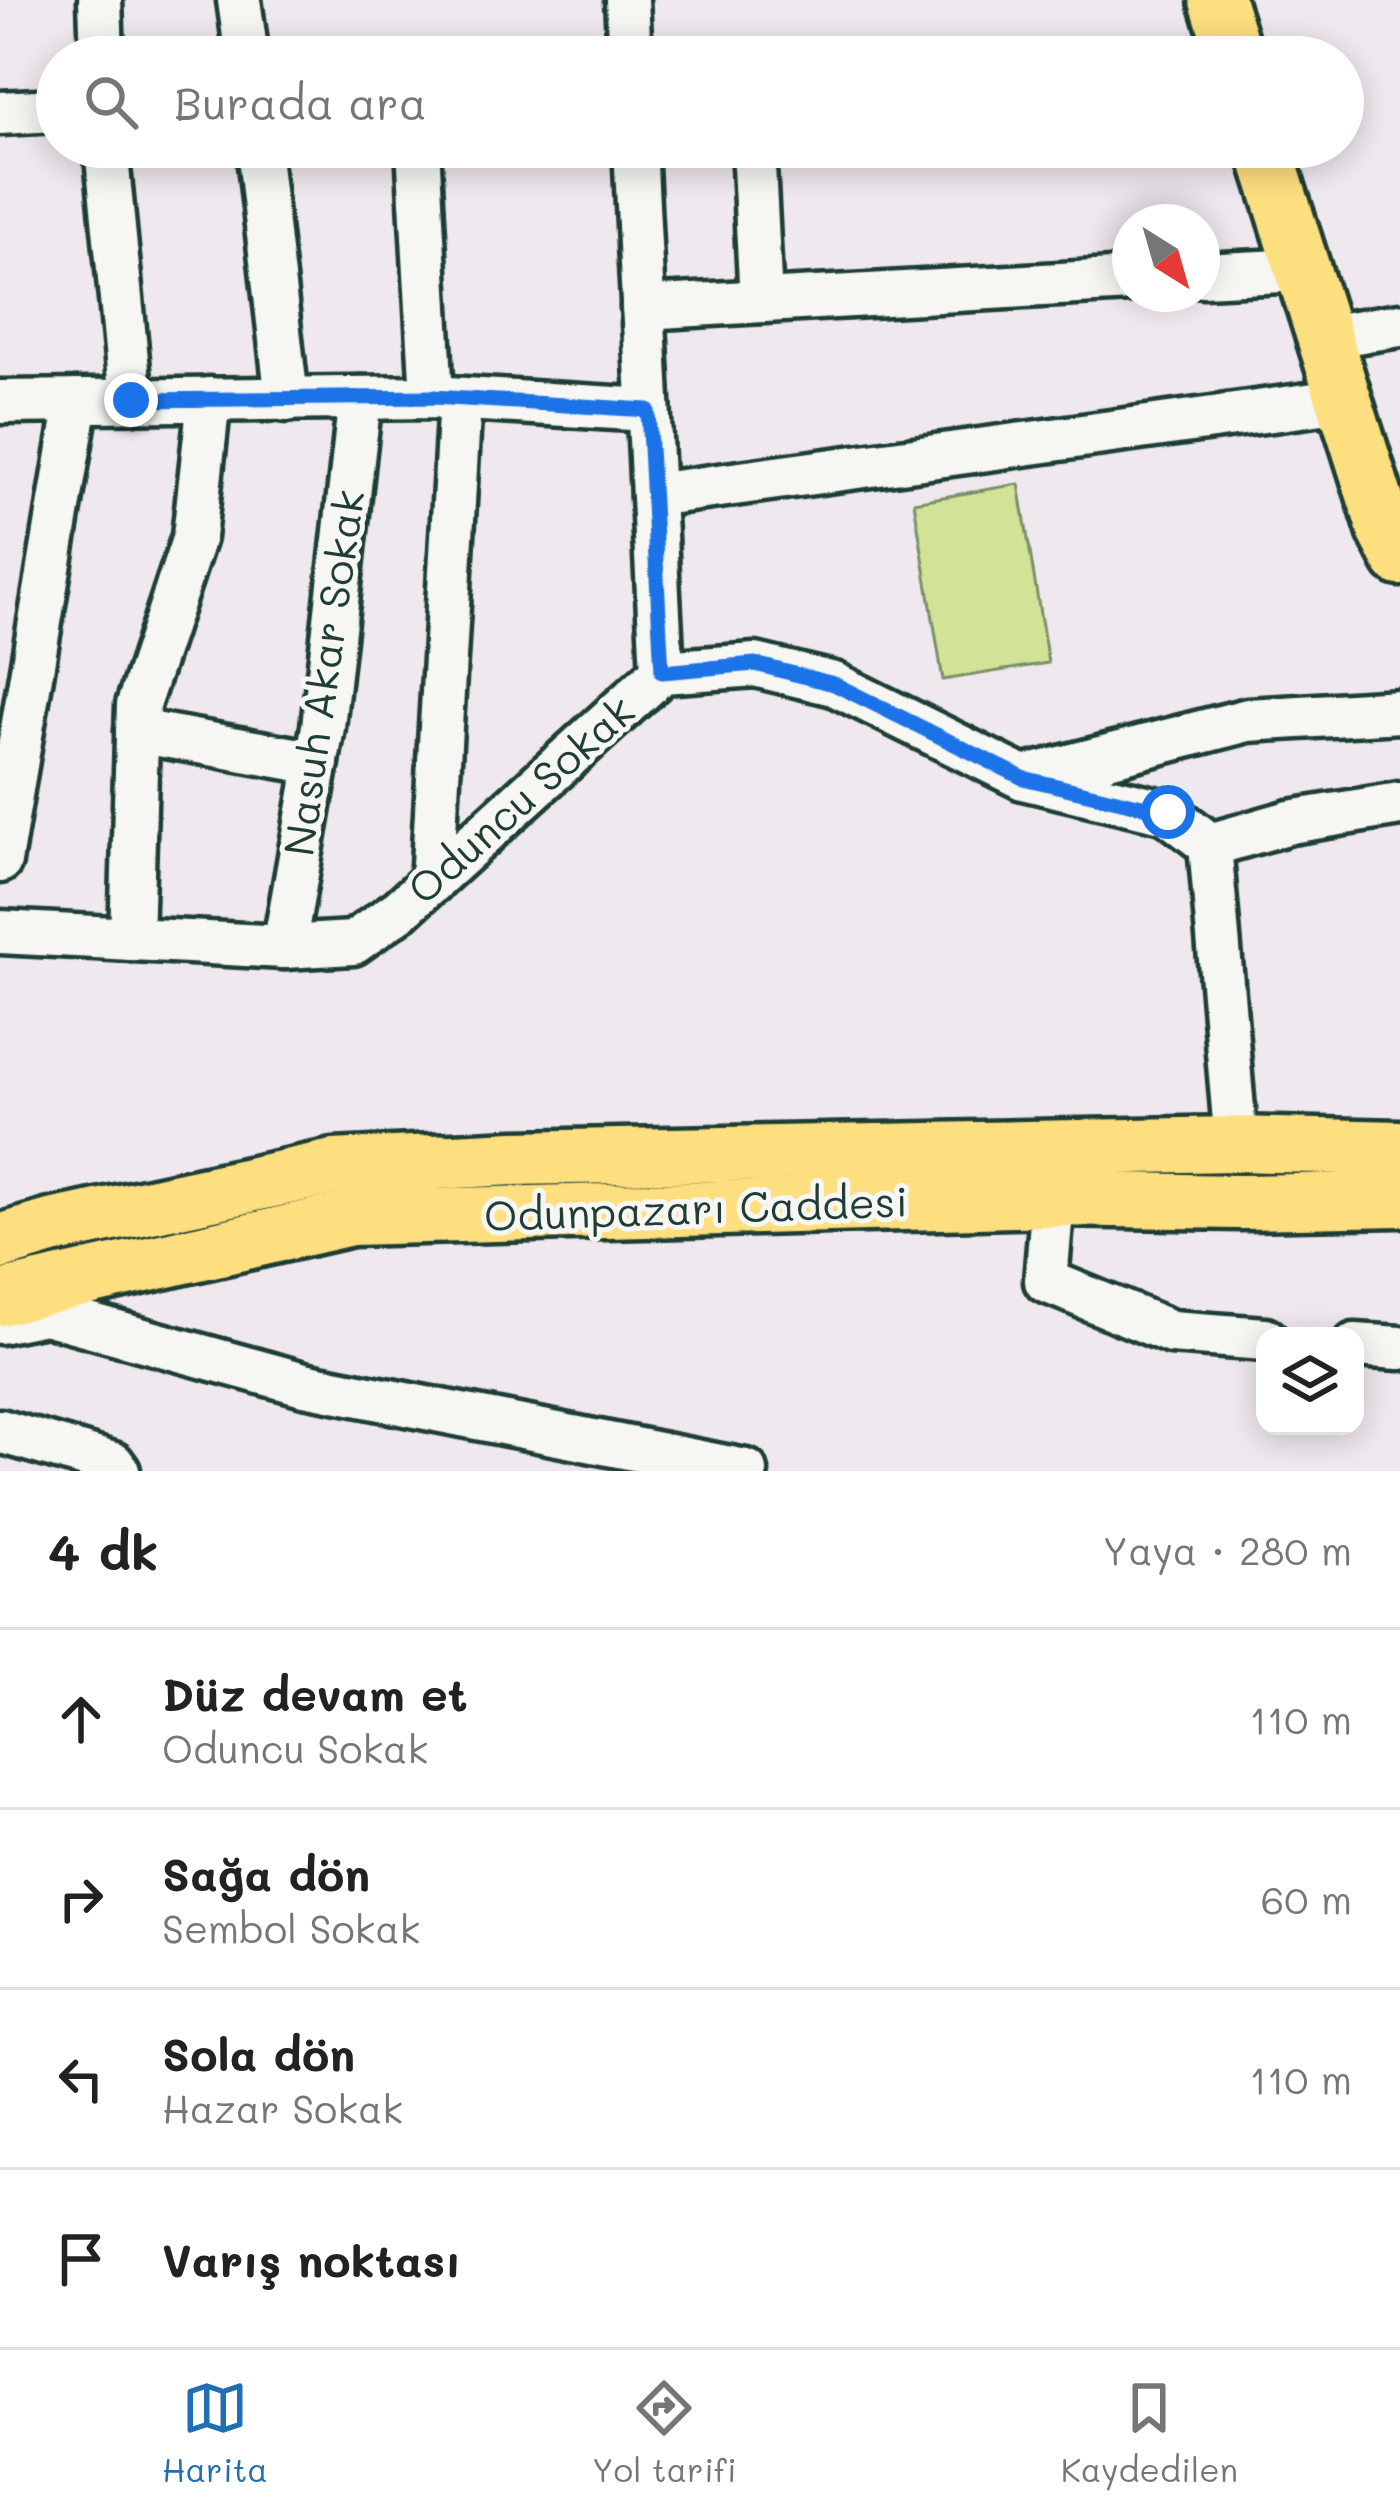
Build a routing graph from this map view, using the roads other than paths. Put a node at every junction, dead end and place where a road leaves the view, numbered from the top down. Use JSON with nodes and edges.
{"nodes":[{"id":1,"x":100,"y":0,"type":"edge"},
{"id":2,"x":239,"y":0,"type":"edge"},
{"id":3,"x":627,"y":0,"type":"edge"},
{"id":4,"x":1217,"y":0,"type":"edge"},
{"id":5,"x":101,"y":36,"type":"edge"},
{"id":6,"x":244,"y":36,"type":"edge"},
{"id":7,"x":629,"y":36,"type":"edge"},
{"id":8,"x":1228,"y":36,"type":"edge"},
{"id":9,"x":36,"y":111,"type":"edge"},
{"id":10,"x":0,"y":113,"type":"edge"},
{"id":11,"x":108,"y":168,"type":"edge"},
{"id":12,"x":260,"y":168,"type":"edge"},
{"id":13,"x":420,"y":168,"type":"edge"},
{"id":14,"x":636,"y":168,"type":"edge"},
{"id":15,"x":754,"y":168,"type":"edge"},
{"id":16,"x":1271,"y":168,"type":"edge"},
{"id":17,"x":1303,"y":270,"type":"junction"},
{"id":18,"x":1220,"y":274,"type":"edge"},
{"id":19,"x":1112,"y":281,"type":"edge"},
{"id":20,"x":760,"y":301,"type":"junction"},
{"id":21,"x":643,"y":308,"type":"junction"},
{"id":22,"x":1400,"y":325,"type":"edge"},
{"id":23,"x":1324,"y":337,"type":"junction"},
{"id":24,"x":360,"y":398,"type":"junction"},
{"id":25,"x":447,"y":398,"type":"junction"},
{"id":26,"x":209,"y":399,"type":"junction"},
{"id":27,"x":131,"y":400,"type":"junction"},
{"id":28,"x":287,"y":400,"type":"junction"},
{"id":29,"x":1344,"y":400,"type":"junction"},
{"id":30,"x":0,"y":401,"type":"edge"},
{"id":31,"x":77,"y":401,"type":"junction"},
{"id":32,"x":648,"y":410,"type":"junction"},
{"id":33,"x":1387,"y":491,"type":"edge"},
{"id":34,"x":652,"y":495,"type":"junction"},
{"id":35,"x":1400,"y":558,"type":"edge"},
{"id":36,"x":662,"y":672,"type":"junction"},
{"id":37,"x":1400,"y":711,"type":"edge"},
{"id":38,"x":137,"y":731,"type":"junction"},
{"id":39,"x":317,"y":764,"type":"junction"},
{"id":40,"x":1023,"y":778,"type":"junction"},
{"id":41,"x":1400,"y":804,"type":"edge"},
{"id":42,"x":1210,"y":844,"type":"junction"},
{"id":43,"x":0,"y":861,"type":"edge"},
{"id":44,"x":431,"y":882,"type":"junction"},
{"id":45,"x":0,"y":932,"type":"edge"},
{"id":46,"x":131,"y":939,"type":"junction"},
{"id":47,"x":284,"y":947,"type":"junction"},
{"id":48,"x":1236,"y":1144,"type":"junction"},
{"id":49,"x":1400,"y":1148,"type":"edge"},
{"id":50,"x":1053,"y":1199,"type":"junction"},
{"id":51,"x":1400,"y":1199,"type":"edge"},
{"id":52,"x":0,"y":1242,"type":"edge"},
{"id":53,"x":0,"y":1298,"type":"edge"},
{"id":54,"x":0,"y":1322,"type":"edge"},
{"id":55,"x":1256,"y":1338,"type":"edge"},
{"id":56,"x":1364,"y":1346,"type":"edge"},
{"id":57,"x":1400,"y":1348,"type":"edge"},
{"id":58,"x":0,"y":1431,"type":"edge"},
{"id":59,"x":126,"y":1468,"type":"edge"},
{"id":60,"x":746,"y":1471,"type":"edge"}],
"edges":[{"from":1,"to":5,"type":"street"},
{"from":2,"to":6,"type":"street"},
{"from":3,"to":7,"type":"street"},
{"from":4,"to":8,"type":"main road"},
{"from":9,"to":10,"type":"street"},
{"from":11,"to":27,"type":"street"},
{"from":12,"to":28,"type":"street"},
{"from":13,"to":25,"type":"street"},
{"from":14,"to":21,"type":"street"},
{"from":15,"to":20,"type":"street"},
{"from":16,"to":17,"type":"main road"},
{"from":17,"to":18,"type":"street"},
{"from":17,"to":23,"type":"main road"},
{"from":19,"to":20,"type":"street"},
{"from":20,"to":21,"type":"street"},
{"from":21,"to":32,"type":"street"},
{"from":22,"to":23,"type":"street"},
{"from":23,"to":29,"type":"main road"},
{"from":24,"to":25,"type":"street"},
{"from":24,"to":28,"type":"street"},
{"from":24,"to":39,"type":"street","name":"Nasuh Akar Sokak"},
{"from":25,"to":32,"type":"street"},
{"from":25,"to":44,"type":"street"},
{"from":26,"to":27,"type":"street"},
{"from":26,"to":28,"type":"street"},
{"from":26,"to":38,"type":"street"},
{"from":27,"to":31,"type":"street"},
{"from":29,"to":33,"type":"main road"},
{"from":29,"to":34,"type":"street"},
{"from":30,"to":31,"type":"street"},
{"from":31,"to":43,"type":"street"},
{"from":32,"to":34,"type":"street"},
{"from":33,"to":35,"type":"main road"},
{"from":34,"to":36,"type":"street"},
{"from":36,"to":40,"type":"street","name":"Oduncu Sokak"},
{"from":36,"to":44,"type":"street","name":"Oduncu Sokak"},
{"from":37,"to":40,"type":"street"},
{"from":38,"to":39,"type":"street"},
{"from":38,"to":46,"type":"street"},
{"from":39,"to":47,"type":"street","name":"Nasuh Akar Sokak"},
{"from":40,"to":42,"type":"street","name":"Oduncu Sokak"},
{"from":41,"to":42,"type":"street"},
{"from":42,"to":48,"type":"street"},
{"from":44,"to":47,"type":"street","name":"Oduncu Sokak"},
{"from":45,"to":46,"type":"street","name":"Oduncu Sokak"},
{"from":46,"to":47,"type":"street","name":"Oduncu Sokak"},
{"from":48,"to":49,"type":"main road","name":"Odunpazarı Caddesi"},
{"from":48,"to":52,"type":"main road","name":"Odunpazarı Caddesi"},
{"from":50,"to":51,"type":"main road","name":"Odunpazarı Caddesi"},
{"from":50,"to":53,"type":"main road","name":"Odunpazarı Caddesi"},
{"from":50,"to":55,"type":"street"},
{"from":54,"to":60,"type":"street"},
{"from":56,"to":57,"type":"street"},
{"from":58,"to":59,"type":"street"}]}
